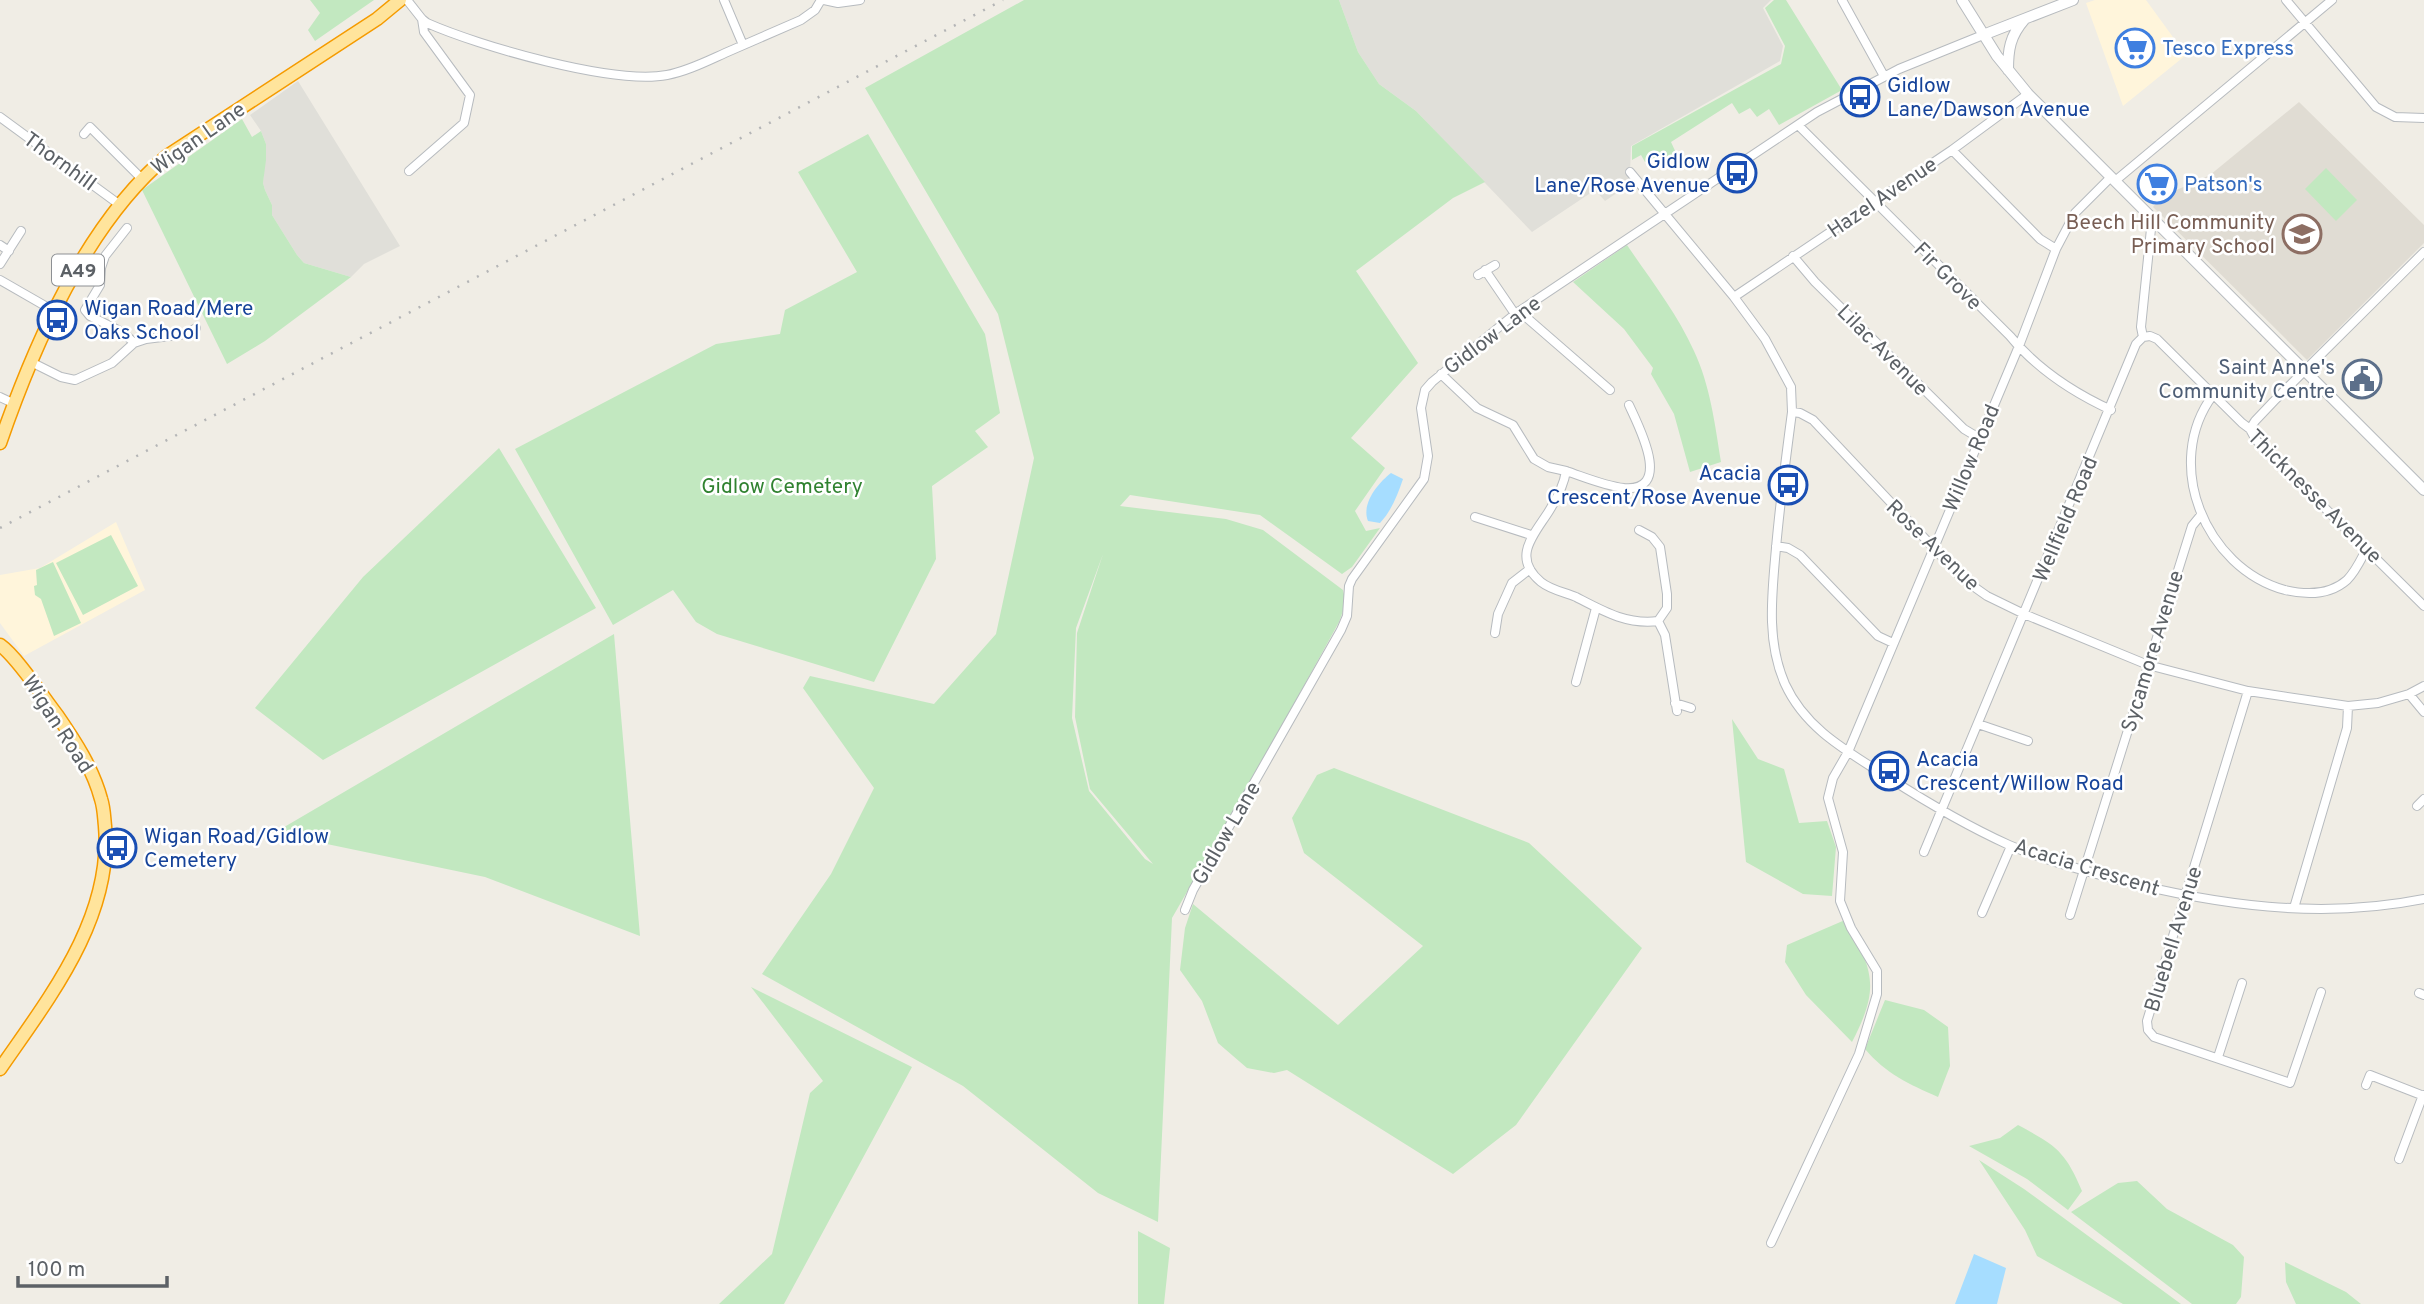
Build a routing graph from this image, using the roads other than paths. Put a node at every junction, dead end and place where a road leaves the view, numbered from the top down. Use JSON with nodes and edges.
{"nodes":[{"id":1,"x":400,"y":0,"type":"edge"},
{"id":2,"x":407,"y":0,"type":"edge"},
{"id":3,"x":724,"y":0,"type":"edge"},
{"id":4,"x":822,"y":0,"type":"edge"},
{"id":5,"x":860,"y":0,"type":"edge"},
{"id":6,"x":1842,"y":0,"type":"edge"},
{"id":7,"x":1962,"y":0,"type":"edge"},
{"id":8,"x":2073,"y":0,"type":"edge"},
{"id":9,"x":2286,"y":0,"type":"edge"},
{"id":10,"x":2333,"y":0,"type":"edge"},
{"id":11,"x":422,"y":19,"type":"junction"},
{"id":12,"x":2024,"y":20,"type":"junction"},
{"id":13,"x":2305,"y":23,"type":"junction"},
{"id":14,"x":1983,"y":35,"type":"junction"},
{"id":15,"x":743,"y":45,"type":"junction"},
{"id":16,"x":2008,"y":72,"type":"junction"},
{"id":17,"x":1884,"y":76,"type":"junction"},
{"id":18,"x":2028,"y":94,"type":"junction"},
{"id":19,"x":0,"y":117,"type":"edge"},
{"id":20,"x":2424,"y":118,"type":"edge"},
{"id":21,"x":1798,"y":125,"type":"junction"},
{"id":22,"x":84,"y":134,"type":"dead end"},
{"id":23,"x":1952,"y":150,"type":"junction"},
{"id":24,"x":409,"y":171,"type":"dead end"},
{"id":25,"x":1630,"y":172,"type":"dead end"},
{"id":26,"x":142,"y":179,"type":"junction"},
{"id":27,"x":2113,"y":179,"type":"junction"},
{"id":28,"x":1875,"y":202,"type":"junction"},
{"id":29,"x":120,"y":205,"type":"junction"},
{"id":30,"x":1664,"y":214,"type":"junction"},
{"id":31,"x":2152,"y":219,"type":"junction"},
{"id":32,"x":127,"y":228,"type":"dead end"},
{"id":33,"x":21,"y":231,"type":"dead end"},
{"id":34,"x":0,"y":245,"type":"edge"},
{"id":35,"x":2056,"y":248,"type":"junction"},
{"id":36,"x":9,"y":251,"type":"junction"},
{"id":37,"x":2424,"y":252,"type":"edge"},
{"id":38,"x":1793,"y":256,"type":"junction"},
{"id":39,"x":0,"y":264,"type":"edge"},
{"id":40,"x":1495,"y":265,"type":"dead end"},
{"id":41,"x":0,"y":280,"type":"edge"},
{"id":42,"x":1734,"y":297,"type":"junction"},
{"id":43,"x":54,"y":311,"type":"junction"},
{"id":44,"x":1517,"y":313,"type":"junction"},
{"id":45,"x":196,"y":328,"type":"dead end"},
{"id":46,"x":2143,"y":337,"type":"junction"},
{"id":47,"x":134,"y":343,"type":"junction"},
{"id":48,"x":2018,"y":346,"type":"junction"},
{"id":49,"x":31,"y":362,"type":"junction"},
{"id":50,"x":2305,"y":371,"type":"junction"},
{"id":51,"x":1441,"y":374,"type":"junction"},
{"id":52,"x":1611,"y":390,"type":"dead end"},
{"id":53,"x":2213,"y":395,"type":"junction"},
{"id":54,"x":0,"y":397,"type":"edge"},
{"id":55,"x":15,"y":404,"type":"junction"},
{"id":56,"x":1629,"y":405,"type":"dead end"},
{"id":57,"x":2111,"y":410,"type":"junction"},
{"id":58,"x":1792,"y":412,"type":"junction"},
{"id":59,"x":2250,"y":429,"type":"junction"},
{"id":60,"x":1979,"y":438,"type":"junction"},
{"id":61,"x":0,"y":443,"type":"edge"},
{"id":62,"x":1566,"y":471,"type":"junction"},
{"id":63,"x":2424,"y":490,"type":"edge"},
{"id":64,"x":2201,"y":515,"type":"junction"},
{"id":65,"x":1475,"y":517,"type":"dead end"},
{"id":66,"x":1639,"y":530,"type":"dead end"},
{"id":67,"x":1531,"y":535,"type":"junction"},
{"id":68,"x":1776,"y":546,"type":"junction"},
{"id":69,"x":2367,"y":548,"type":"junction"},
{"id":70,"x":1933,"y":549,"type":"junction"},
{"id":71,"x":1530,"y":569,"type":"junction"},
{"id":72,"x":2424,"y":606,"type":"edge"},
{"id":73,"x":1596,"y":608,"type":"junction"},
{"id":74,"x":2024,"y":614,"type":"junction"},
{"id":75,"x":1658,"y":621,"type":"junction"},
{"id":76,"x":1495,"y":633,"type":"dead end"},
{"id":77,"x":0,"y":635,"type":"edge"},
{"id":78,"x":1893,"y":643,"type":"junction"},
{"id":79,"x":3,"y":647,"type":"edge"},
{"id":80,"x":2148,"y":665,"type":"junction"},
{"id":81,"x":1576,"y":682,"type":"dead end"},
{"id":82,"x":2424,"y":686,"type":"edge"},
{"id":83,"x":2248,"y":691,"type":"junction"},
{"id":84,"x":2409,"y":694,"type":"junction"},
{"id":85,"x":2348,"y":706,"type":"junction"},
{"id":86,"x":1691,"y":708,"type":"dead end"},
{"id":87,"x":2424,"y":712,"type":"edge"},
{"id":88,"x":1978,"y":724,"type":"junction"},
{"id":89,"x":2028,"y":741,"type":"dead end"},
{"id":90,"x":1848,"y":751,"type":"junction"},
{"id":91,"x":1941,"y":811,"type":"junction"},
{"id":92,"x":2011,"y":845,"type":"junction"},
{"id":93,"x":1924,"y":852,"type":"dead end"},
{"id":94,"x":2084,"y":870,"type":"junction"},
{"id":95,"x":2186,"y":895,"type":"junction"},
{"id":96,"x":2424,"y":899,"type":"edge"},
{"id":97,"x":2294,"y":908,"type":"junction"},
{"id":98,"x":1185,"y":909,"type":"dead end"},
{"id":99,"x":1982,"y":913,"type":"dead end"},
{"id":100,"x":2070,"y":915,"type":"dead end"},
{"id":101,"x":2242,"y":983,"type":"dead end"},
{"id":102,"x":2321,"y":992,"type":"dead end"},
{"id":103,"x":2218,"y":1057,"type":"junction"},
{"id":104,"x":0,"y":1069,"type":"edge"},
{"id":105,"x":2366,"y":1085,"type":"dead end"},
{"id":106,"x":2423,"y":1095,"type":"edge"},
{"id":107,"x":2399,"y":1159,"type":"dead end"},
{"id":108,"x":1770,"y":1244,"type":"dead end"}],
"edges":[{"from":1,"to":26,"type":"highway","name":"Wigan Lane","number":"A49"},
{"from":2,"to":11,"type":"street"},
{"from":3,"to":15,"type":"street"},
{"from":4,"to":5,"type":"street"},
{"from":4,"to":15,"type":"street"},
{"from":6,"to":17,"type":"street"},
{"from":7,"to":14,"type":"street"},
{"from":8,"to":12,"type":"street","name":"Gidlow Lane"},
{"from":9,"to":13,"type":"street"},
{"from":10,"to":13,"type":"street","name":"Willow Road"},
{"from":11,"to":15,"type":"street"},
{"from":11,"to":24,"type":"street"},
{"from":12,"to":14,"type":"street","name":"Gidlow Lane"},
{"from":12,"to":16,"type":"street"},
{"from":13,"to":20,"type":"street"},
{"from":13,"to":27,"type":"street","name":"Willow Road"},
{"from":14,"to":16,"type":"street"},
{"from":14,"to":17,"type":"street","name":"Gidlow Lane"},
{"from":16,"to":18,"type":"street"},
{"from":17,"to":21,"type":"street","name":"Gidlow Lane"},
{"from":18,"to":23,"type":"street","name":"Hazel Avenue"},
{"from":18,"to":27,"type":"street"},
{"from":19,"to":29,"type":"street","name":"Thornhill"},
{"from":21,"to":28,"type":"street","name":"Fir Grove"},
{"from":21,"to":30,"type":"street","name":"Gidlow Lane"},
{"from":22,"to":26,"type":"street"},
{"from":23,"to":28,"type":"street","name":"Hazel Avenue"},
{"from":23,"to":35,"type":"street"},
{"from":25,"to":30,"type":"street"},
{"from":26,"to":29,"type":"highway","name":"Wigan Lane","number":"A49"},
{"from":27,"to":31,"type":"street"},
{"from":27,"to":35,"type":"street","name":"Willow Road"},
{"from":28,"to":38,"type":"street","name":"Hazel Avenue"},
{"from":28,"to":48,"type":"street","name":"Fir Grove"},
{"from":29,"to":43,"type":"highway","name":"Wigan Lane","number":"A49"},
{"from":30,"to":42,"type":"street"},
{"from":30,"to":44,"type":"street","name":"Gidlow Lane"},
{"from":31,"to":46,"type":"street","name":"Wellfield Road"},
{"from":31,"to":50,"type":"street"},
{"from":32,"to":47,"type":"street"},
{"from":33,"to":36,"type":"street"},
{"from":34,"to":36,"type":"street"},
{"from":35,"to":48,"type":"street","name":"Willow Road"},
{"from":36,"to":39,"type":"street"},
{"from":37,"to":50,"type":"street"},
{"from":38,"to":42,"type":"street","name":"Hazel Avenue"},
{"from":38,"to":60,"type":"street","name":"Lilac Avenue"},
{"from":40,"to":44,"type":"street"},
{"from":41,"to":43,"type":"street"},
{"from":42,"to":58,"type":"street"},
{"from":43,"to":49,"type":"highway","name":"Wigan Lane","number":"A49"},
{"from":44,"to":51,"type":"street","name":"Gidlow Lane"},
{"from":44,"to":52,"type":"street"},
{"from":45,"to":47,"type":"street"},
{"from":46,"to":53,"type":"street","name":"Thicknesse Avenue"},
{"from":46,"to":57,"type":"street","name":"Wellfield Road"},
{"from":47,"to":49,"type":"street"},
{"from":48,"to":57,"type":"street","name":"Fir Grove"},
{"from":48,"to":60,"type":"street","name":"Willow Road"},
{"from":49,"to":55,"type":"highway","name":"Wigan Lane","number":"A49"},
{"from":50,"to":59,"type":"street"},
{"from":50,"to":63,"type":"street"},
{"from":51,"to":62,"type":"street"},
{"from":51,"to":98,"type":"street","name":"Gidlow Lane"},
{"from":53,"to":59,"type":"street","name":"Thicknesse Avenue"},
{"from":53,"to":64,"type":"street"},
{"from":54,"to":55,"type":"street"},
{"from":55,"to":61,"type":"highway","name":"Wigan Lane","number":"A49"},
{"from":56,"to":62,"type":"street"},
{"from":57,"to":74,"type":"street","name":"Wellfield Road"},
{"from":58,"to":68,"type":"street","name":"Acacia Crescent"},
{"from":58,"to":70,"type":"street","name":"Rose Avenue"},
{"from":59,"to":69,"type":"street","name":"Thicknesse Avenue"},
{"from":60,"to":70,"type":"street","name":"Willow Road"},
{"from":62,"to":67,"type":"street"},
{"from":64,"to":69,"type":"street"},
{"from":64,"to":80,"type":"street","name":"Sycamore Avenue"},
{"from":65,"to":67,"type":"street"},
{"from":66,"to":75,"type":"street"},
{"from":67,"to":71,"type":"street"},
{"from":68,"to":78,"type":"street"},
{"from":68,"to":90,"type":"street","name":"Acacia Crescent"},
{"from":69,"to":72,"type":"street","name":"Thicknesse Avenue"},
{"from":70,"to":74,"type":"street","name":"Rose Avenue"},
{"from":70,"to":78,"type":"street","name":"Willow Road"},
{"from":71,"to":73,"type":"street"},
{"from":71,"to":76,"type":"street"},
{"from":73,"to":75,"type":"street"},
{"from":73,"to":81,"type":"street"},
{"from":74,"to":80,"type":"street","name":"Rose Avenue"},
{"from":74,"to":88,"type":"street","name":"Wellfield Road"},
{"from":75,"to":86,"type":"street"},
{"from":77,"to":79,"type":"highway","name":"Wigan Road"},
{"from":78,"to":90,"type":"street","name":"Willow Road"},
{"from":79,"to":104,"type":"highway","name":"Wigan Road"},
{"from":80,"to":83,"type":"street","name":"Rose Avenue"},
{"from":80,"to":94,"type":"street","name":"Sycamore Avenue"},
{"from":82,"to":84,"type":"street","name":"Rose Avenue"},
{"from":83,"to":85,"type":"street","name":"Rose Avenue"},
{"from":83,"to":95,"type":"street","name":"Bluebell Avenue"},
{"from":84,"to":85,"type":"street","name":"Rose Avenue"},
{"from":84,"to":87,"type":"street"},
{"from":85,"to":97,"type":"street"},
{"from":88,"to":89,"type":"street"},
{"from":88,"to":91,"type":"street","name":"Wellfield Road"},
{"from":90,"to":91,"type":"street","name":"Acacia Crescent"},
{"from":90,"to":108,"type":"street","name":"Willow Road"},
{"from":91,"to":92,"type":"street","name":"Acacia Crescent"},
{"from":91,"to":93,"type":"street","name":"Wellfield Road"},
{"from":92,"to":94,"type":"street","name":"Acacia Crescent"},
{"from":92,"to":99,"type":"street"},
{"from":94,"to":95,"type":"street","name":"Acacia Crescent"},
{"from":94,"to":100,"type":"street","name":"Sycamore Avenue"},
{"from":95,"to":97,"type":"street","name":"Acacia Crescent"},
{"from":95,"to":103,"type":"street","name":"Bluebell Avenue"},
{"from":96,"to":97,"type":"street","name":"Acacia Crescent"},
{"from":101,"to":103,"type":"street"},
{"from":102,"to":103,"type":"street","name":"Bluebell Avenue"},
{"from":105,"to":106,"type":"street"},
{"from":106,"to":107,"type":"street"}]}
